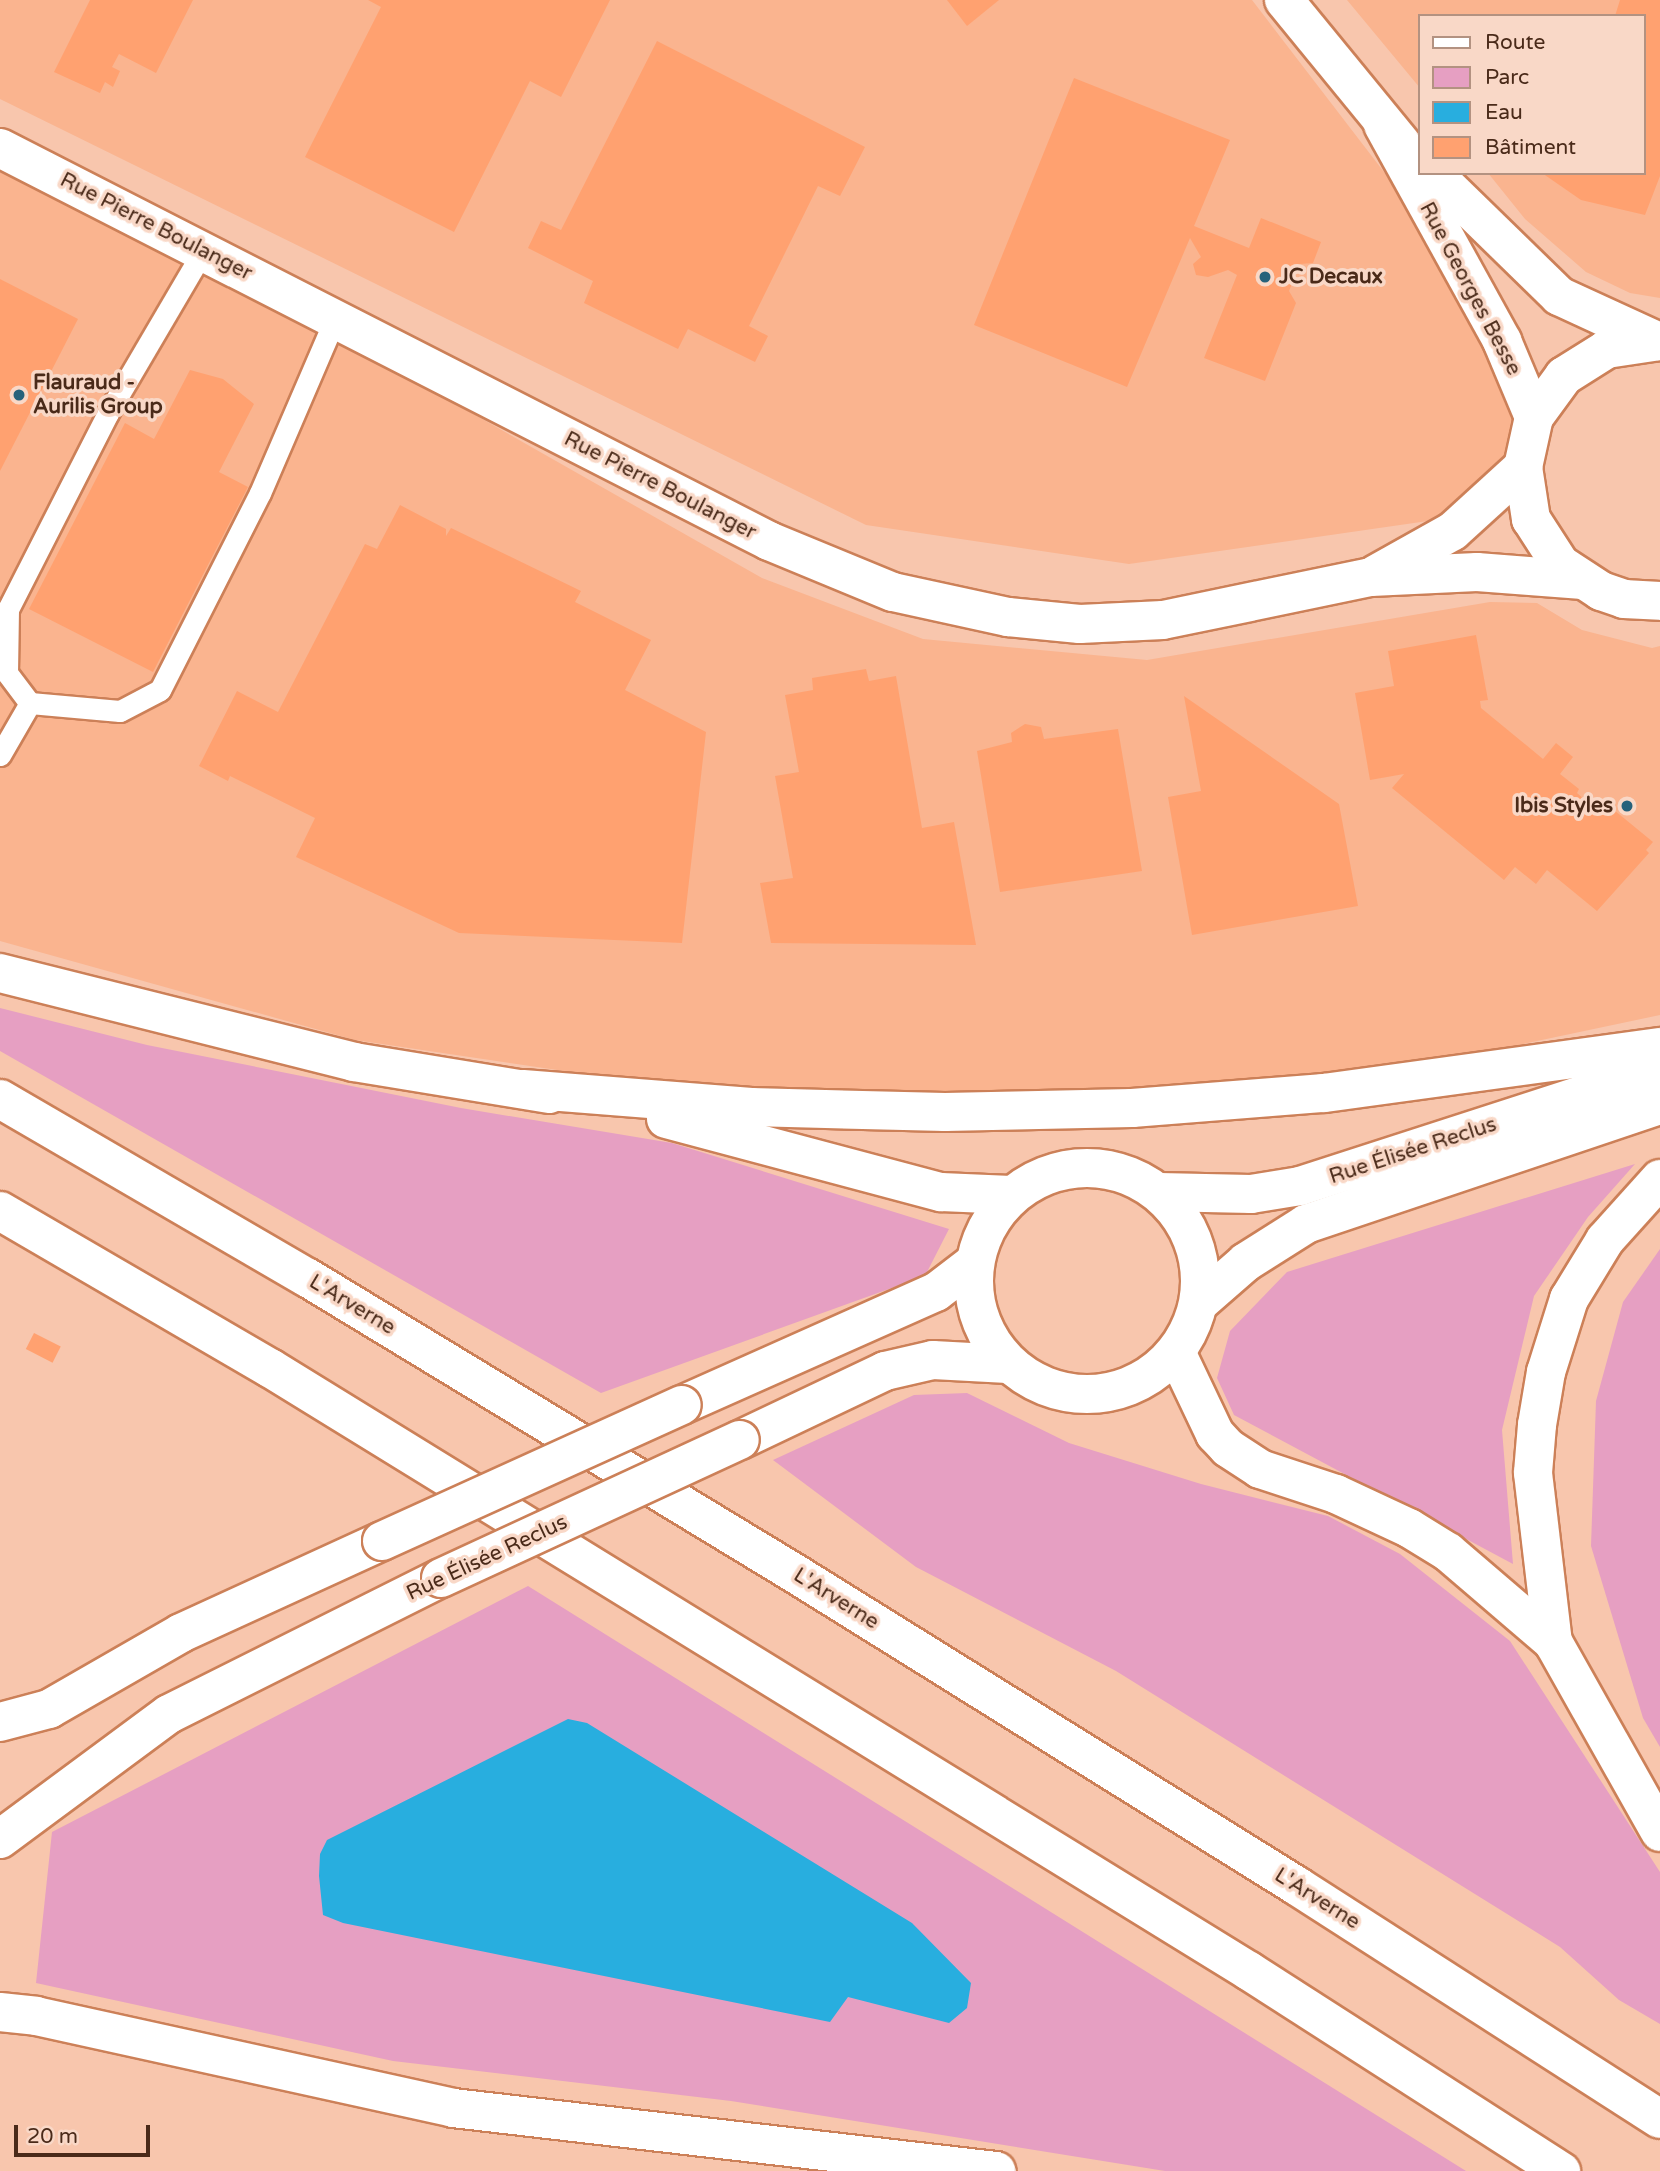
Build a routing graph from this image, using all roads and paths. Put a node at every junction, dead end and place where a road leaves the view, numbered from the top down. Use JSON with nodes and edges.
{"nodes":[{"id":1,"x":1284,"y":0,"type":"edge"},
{"id":2,"x":1383,"y":125,"type":"junction"},
{"id":3,"x":0,"y":148,"type":"edge"},
{"id":4,"x":1418,"y":159,"type":"edge"},
{"id":5,"x":1435,"y":175,"type":"edge"},
{"id":6,"x":203,"y":251,"type":"junction"},
{"id":7,"x":335,"y":319,"type":"junction"},
{"id":8,"x":1658,"y":341,"type":"edge"},
{"id":9,"x":1534,"y":417,"type":"junction"},
{"id":10,"x":1523,"y":467,"type":"junction"},
{"id":11,"x":1371,"y":577,"type":"junction"},
{"id":12,"x":1580,"y":580,"type":"junction"},
{"id":13,"x":1656,"y":604,"type":"edge"},
{"id":14,"x":30,"y":703,"type":"junction"},
{"id":15,"x":0,"y":755,"type":"edge"},
{"id":16,"x":0,"y":973,"type":"edge"},
{"id":17,"x":1660,"y":1047,"type":"edge"},
{"id":18,"x":1660,"y":1070,"type":"edge"},
{"id":19,"x":523,"y":1089,"type":"junction"},
{"id":20,"x":0,"y":1099,"type":"edge"},
{"id":21,"x":1660,"y":1105,"type":"edge"},
{"id":22,"x":1660,"y":1179,"type":"edge"},
{"id":23,"x":1158,"y":1192,"type":"junction"},
{"id":24,"x":1011,"y":1195,"type":"junction"},
{"id":25,"x":0,"y":1211,"type":"edge"},
{"id":26,"x":974,"y":1263,"type":"junction"},
{"id":27,"x":1199,"y":1303,"type":"junction"},
{"id":28,"x":1177,"y":1352,"type":"junction"},
{"id":29,"x":1008,"y":1364,"type":"junction"},
{"id":30,"x":1553,"y":1642,"type":"junction"},
{"id":31,"x":0,"y":1722,"type":"edge"},
{"id":32,"x":1660,"y":1832,"type":"edge"},
{"id":33,"x":0,"y":1839,"type":"edge"},
{"id":34,"x":0,"y":2012,"type":"edge"},
{"id":35,"x":1660,"y":2119,"type":"edge"},
{"id":36,"x":996,"y":2171,"type":"edge"},
{"id":37,"x":1561,"y":2171,"type":"edge"}],
"edges":[{"from":1,"to":2,"type":"main road","name":"Rue Georges Besse"},
{"from":2,"to":4,"type":"main road","name":"Rue Georges Besse"},
{"from":2,"to":9,"type":"main road","name":"Rue Georges Besse"},
{"from":3,"to":6,"type":"main road","name":"Rue Pierre Boulanger"},
{"from":5,"to":8,"type":"main road","name":"Rue Georges Besse"},
{"from":6,"to":7,"type":"main road","name":"Rue Pierre Boulanger"},
{"from":6,"to":14,"type":"lane"},
{"from":7,"to":11,"type":"main road","name":"Rue Pierre Boulanger"},
{"from":7,"to":14,"type":"lane"},
{"from":8,"to":9,"type":"main road"},
{"from":9,"to":10,"type":"main road"},
{"from":10,"to":11,"type":"main road","name":"Rue Pierre Boulanger"},
{"from":10,"to":12,"type":"main road"},
{"from":11,"to":12,"type":"main road","name":"Rue Pierre Boulanger"},
{"from":12,"to":13,"type":"main road"},
{"from":14,"to":15,"type":"lane"},
{"from":16,"to":19,"type":"main road"},
{"from":17,"to":19,"type":"main road"},
{"from":18,"to":23,"type":"main road","name":"Rue Élisée Reclus"},
{"from":19,"to":24,"type":"main road"},
{"from":20,"to":35,"type":"main road","name":"L'Arverne"},
{"from":21,"to":27,"type":"main road","name":"Rue Élisée Reclus"},
{"from":22,"to":30,"type":"main road"},
{"from":23,"to":24,"type":"main road"},
{"from":23,"to":27,"type":"main road"},
{"from":24,"to":26,"type":"main road"},
{"from":25,"to":37,"type":"main road"},
{"from":26,"to":29,"type":"main road"},
{"from":26,"to":31,"type":"main road","bridge":true},
{"from":27,"to":28,"type":"main road"},
{"from":28,"to":29,"type":"main road"},
{"from":28,"to":30,"type":"main road"},
{"from":29,"to":33,"type":"main road","name":"Rue Élisée Reclus","bridge":true},
{"from":30,"to":32,"type":"main road"},
{"from":34,"to":36,"type":"main road"}]}
